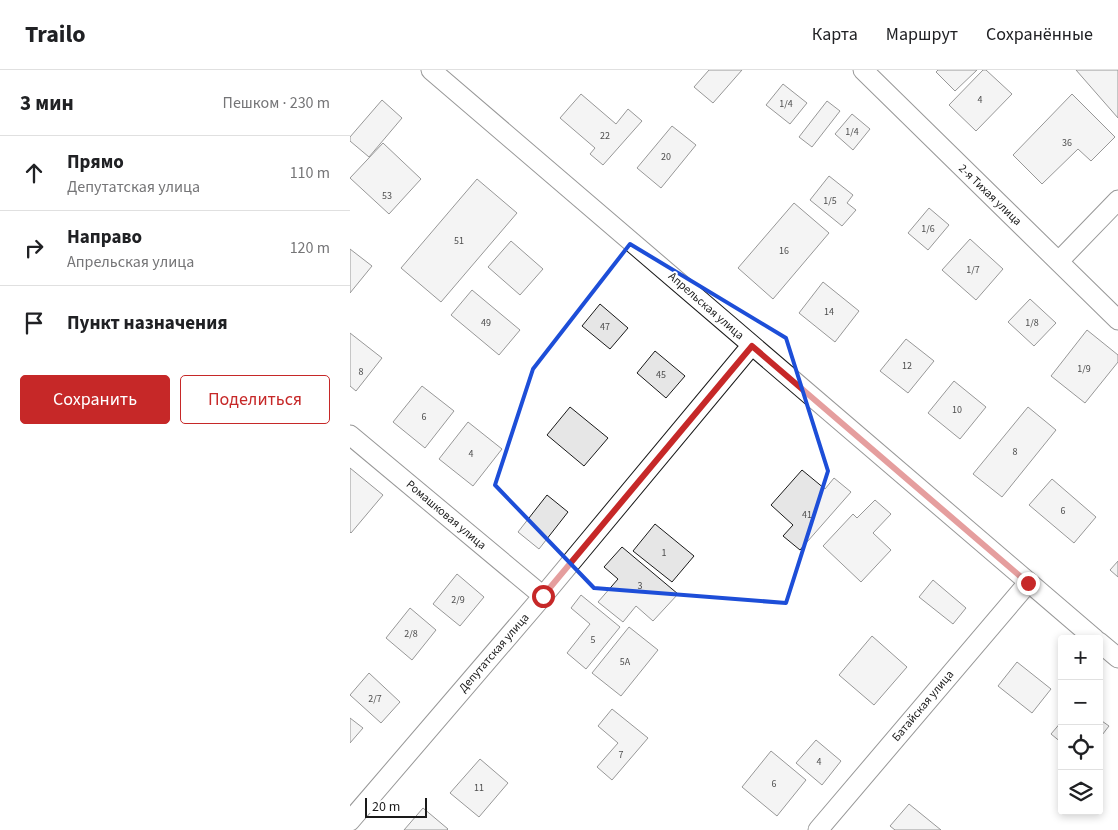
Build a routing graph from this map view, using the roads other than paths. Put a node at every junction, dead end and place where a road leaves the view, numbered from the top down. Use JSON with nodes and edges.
{"nodes":[{"id":1,"x":431,"y":70,"type":"edge"},
{"id":2,"x":863,"y":70,"type":"edge"},
{"id":3,"x":1118,"y":200,"type":"edge"},
{"id":4,"x":1059,"y":261,"type":"junction"},
{"id":5,"x":1118,"y":320,"type":"edge"},
{"id":6,"x":752,"y":346,"type":"junction"},
{"id":7,"x":350,"y":434,"type":"edge"},
{"id":8,"x":1028,"y":583,"type":"junction"},
{"id":9,"x":543,"y":596,"type":"junction"},
{"id":10,"x":1090,"y":635,"type":"edge"},
{"id":11,"x":1103,"y":645,"type":"edge"},
{"id":12,"x":1118,"y":658,"type":"edge"},
{"id":13,"x":350,"y":821,"type":"edge"},
{"id":14,"x":818,"y":830,"type":"edge"}],
"edges":[{"from":1,"to":6,"type":"street","name":"Апрельская улица"},
{"from":2,"to":4,"type":"street","name":"2-я Тихая улица"},
{"from":3,"to":4,"type":"street"},
{"from":4,"to":5,"type":"street","name":"2-я Тихая улица"},
{"from":6,"to":8,"type":"street","name":"Апрельская улица"},
{"from":6,"to":9,"type":"street","name":"Депутатская улица"},
{"from":7,"to":9,"type":"street","name":"Ромашковая улица"},
{"from":8,"to":10,"type":"street","name":"Апрельская улица"},
{"from":8,"to":14,"type":"street","name":"Батайская улица"},
{"from":9,"to":13,"type":"street","name":"Депутатская улица"},
{"from":11,"to":12,"type":"street"}]}
